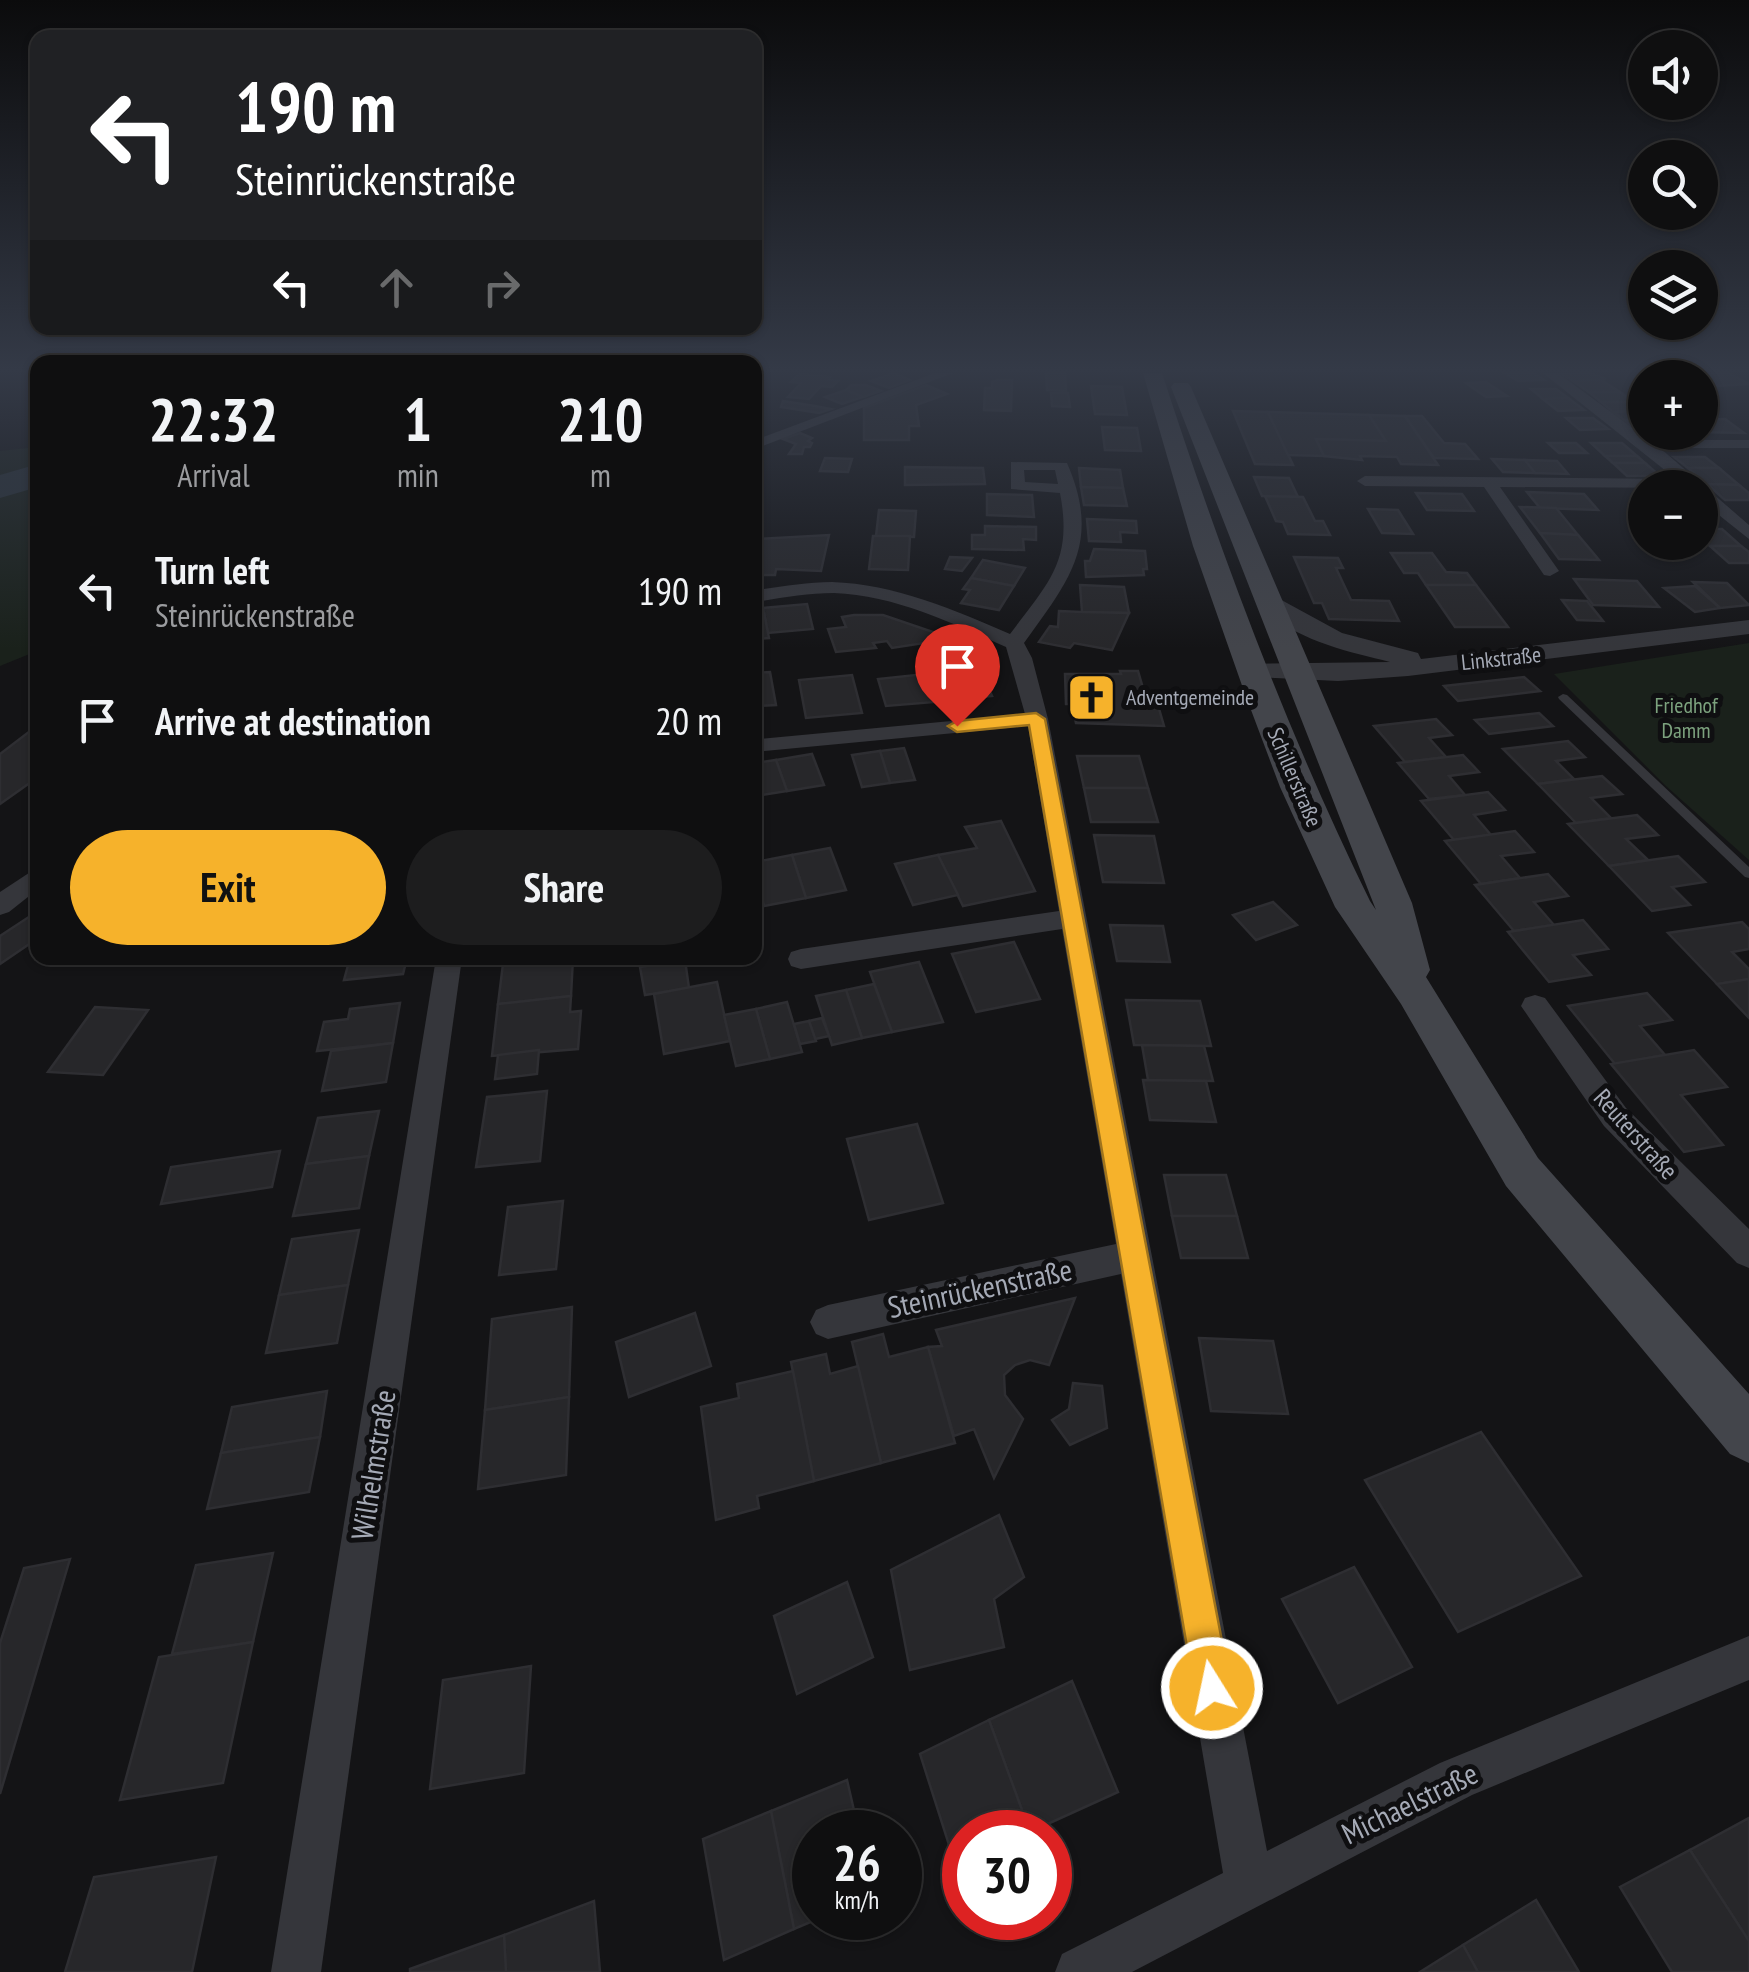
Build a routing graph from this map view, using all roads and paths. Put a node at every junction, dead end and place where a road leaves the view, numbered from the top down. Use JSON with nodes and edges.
{"nodes":[{"id":1,"x":1181,"y":465,"type":"edge"},
{"id":2,"x":1212,"y":465,"type":"edge"},
{"id":3,"x":1365,"y":481,"type":"dead end"},
{"id":4,"x":1488,"y":481,"type":"junction"},
{"id":5,"x":1628,"y":486,"type":"edge"},
{"id":6,"x":1066,"y":488,"type":"dead end"},
{"id":7,"x":1718,"y":508,"type":"edge"},
{"id":8,"x":1749,"y":534,"type":"edge"},
{"id":9,"x":1550,"y":571,"type":"dead end"},
{"id":10,"x":762,"y":595,"type":"edge"},
{"id":11,"x":1267,"y":600,"type":"junction"},
{"id":12,"x":1749,"y":627,"type":"edge"},
{"id":13,"x":1014,"y":643,"type":"junction"},
{"id":14,"x":1439,"y":664,"type":"junction"},
{"id":15,"x":1251,"y":669,"type":"junction"},
{"id":16,"x":1298,"y":670,"type":"junction"},
{"id":17,"x":1562,"y":696,"type":"dead end"},
{"id":18,"x":1036,"y":719,"type":"junction"},
{"id":19,"x":762,"y":746,"type":"edge"},
{"id":20,"x":1749,"y":874,"type":"edge"},
{"id":21,"x":30,"y":882,"type":"edge"},
{"id":22,"x":0,"y":906,"type":"edge"},
{"id":23,"x":1071,"y":918,"type":"junction"},
{"id":24,"x":801,"y":960,"type":"dead end"},
{"id":25,"x":448,"y":965,"type":"edge"},
{"id":26,"x":1416,"y":993,"type":"junction"},
{"id":27,"x":1535,"y":1006,"type":"dead end"},
{"id":28,"x":1749,"y":1252,"type":"edge"},
{"id":29,"x":1133,"y":1256,"type":"junction"},
{"id":30,"x":828,"y":1322,"type":"dead end"},
{"id":31,"x":1749,"y":1434,"type":"edge"},
{"id":32,"x":1749,"y":1658,"type":"edge"},
{"id":33,"x":1249,"y":1884,"type":"junction"},
{"id":34,"x":296,"y":1972,"type":"edge"},
{"id":35,"x":1080,"y":1972,"type":"edge"}],
"edges":[{"from":1,"to":15,"type":"main road","name":"Schillerstraße"},
{"from":2,"to":11,"type":"main road","name":"Schillerstraße"},
{"from":3,"to":4,"type":"street"},
{"from":4,"to":5,"type":"street"},
{"from":4,"to":9,"type":"street"},
{"from":6,"to":13,"type":"street"},
{"from":7,"to":8,"type":"street"},
{"from":10,"to":13,"type":"street"},
{"from":11,"to":14,"type":"street"},
{"from":11,"to":16,"type":"main road","name":"Schillerstraße"},
{"from":12,"to":14,"type":"street","name":"Linkstraße"},
{"from":13,"to":18,"type":"street"},
{"from":14,"to":16,"type":"street","name":"Linkstraße"},
{"from":15,"to":16,"type":"street","name":"Linkstraße"},
{"from":15,"to":26,"type":"main road","name":"Schillerstraße"},
{"from":16,"to":26,"type":"main road","name":"Schillerstraße"},
{"from":17,"to":20,"type":"lane"},
{"from":18,"to":19,"type":"street"},
{"from":18,"to":23,"type":"street"},
{"from":21,"to":22,"type":"street"},
{"from":23,"to":24,"type":"street"},
{"from":23,"to":29,"type":"street"},
{"from":25,"to":34,"type":"street","name":"Wilhelmstraße"},
{"from":26,"to":31,"type":"main road","name":"Schillerstraße"},
{"from":27,"to":28,"type":"street","name":"Reuterstraße"},
{"from":29,"to":30,"type":"street","name":"Steinrückenstraße"},
{"from":29,"to":33,"type":"street"},
{"from":32,"to":33,"type":"street","name":"Michaelstraße"},
{"from":33,"to":35,"type":"street","name":"Michaelstraße"}]}
